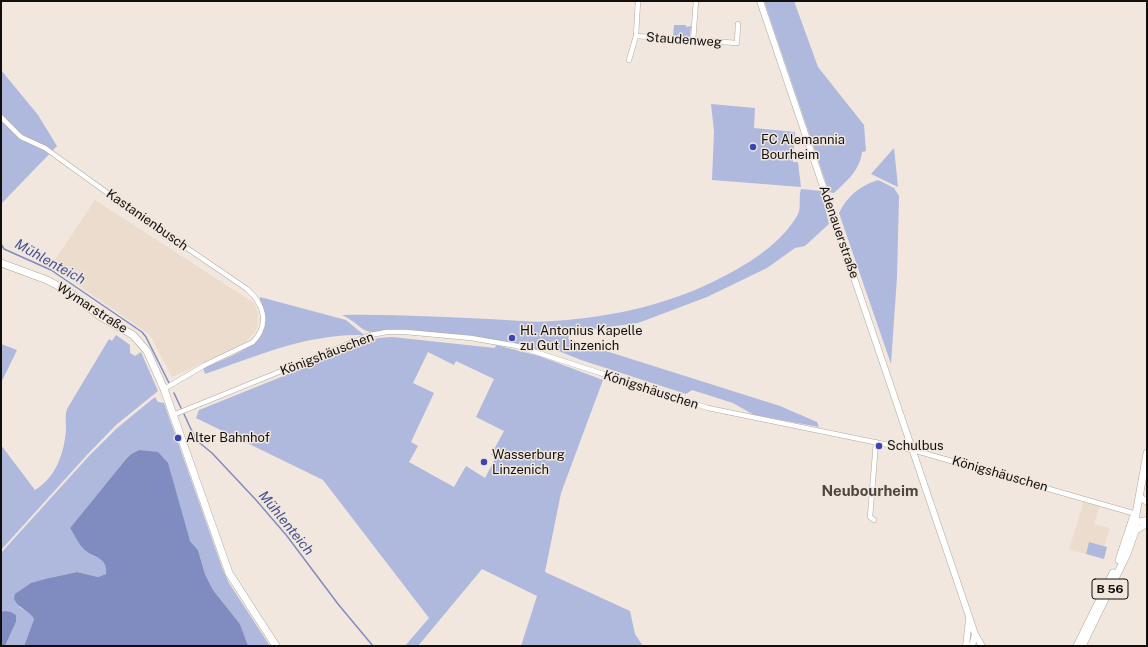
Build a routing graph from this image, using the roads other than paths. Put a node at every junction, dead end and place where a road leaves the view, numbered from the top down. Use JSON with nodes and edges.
{"nodes":[{"id":1,"x":638,"y":1,"type":"edge"},
{"id":2,"x":696,"y":1,"type":"edge"},
{"id":3,"x":760,"y":1,"type":"edge"},
{"id":4,"x":738,"y":24,"type":"dead end"},
{"id":5,"x":636,"y":36,"type":"junction"},
{"id":6,"x":693,"y":41,"type":"junction"},
{"id":7,"x":629,"y":60,"type":"dead end"},
{"id":8,"x":1,"y":117,"type":"edge"},
{"id":9,"x":1,"y":263,"type":"edge"},
{"id":10,"x":164,"y":389,"type":"junction"},
{"id":11,"x":173,"y":415,"type":"junction"},
{"id":12,"x":876,"y":442,"type":"junction"},
{"id":13,"x":913,"y":450,"type":"junction"},
{"id":14,"x":1147,"y":453,"type":"edge"},
{"id":15,"x":1140,"y":497,"type":"junction"},
{"id":16,"x":1147,"y":502,"type":"edge"},
{"id":17,"x":874,"y":520,"type":"dead end"},
{"id":18,"x":1147,"y":520,"type":"edge"},
{"id":19,"x":1135,"y":523,"type":"junction"},
{"id":20,"x":1147,"y":524,"type":"edge"},
{"id":21,"x":969,"y":617,"type":"junction"},
{"id":22,"x":975,"y":634,"type":"junction"},
{"id":23,"x":276,"y":646,"type":"edge"},
{"id":24,"x":966,"y":646,"type":"edge"},
{"id":25,"x":972,"y":646,"type":"edge"},
{"id":26,"x":982,"y":646,"type":"edge"},
{"id":27,"x":1078,"y":646,"type":"edge"}],
"edges":[{"from":1,"to":5,"type":"street"},
{"from":2,"to":6,"type":"street"},
{"from":3,"to":13,"type":"street","name":"Adenauerstraße"},
{"from":4,"to":6,"type":"street","name":"Staudenweg"},
{"from":5,"to":6,"type":"street","name":"Staudenweg"},
{"from":5,"to":7,"type":"street"},
{"from":8,"to":10,"type":"street","name":"Kastanienbusch"},
{"from":9,"to":10,"type":"main road","name":"Wymarstraße"},
{"from":10,"to":11,"type":"main road","name":"Wymarstraße"},
{"from":11,"to":12,"type":"street","name":"Königshäuschen"},
{"from":11,"to":23,"type":"main road","name":"Wymarstraße"},
{"from":12,"to":13,"type":"street","name":"Königshäuschen"},
{"from":12,"to":17,"type":"street"},
{"from":13,"to":19,"type":"street","name":"Königshäuschen"},
{"from":13,"to":21,"type":"street","name":"Adenauerstraße"},
{"from":14,"to":15,"type":"main road","number":"B 56"},
{"from":15,"to":16,"type":"street"},
{"from":15,"to":19,"type":"main road","number":"B 56"},
{"from":18,"to":19,"type":"street"},
{"from":19,"to":20,"type":"street"},
{"from":19,"to":27,"type":"main road","number":"B 56"},
{"from":21,"to":22,"type":"street","name":"Adenauerstraße"},
{"from":21,"to":24,"type":"street"},
{"from":22,"to":25,"type":"street"},
{"from":22,"to":26,"type":"street","name":"Adenauerstraße"}]}
